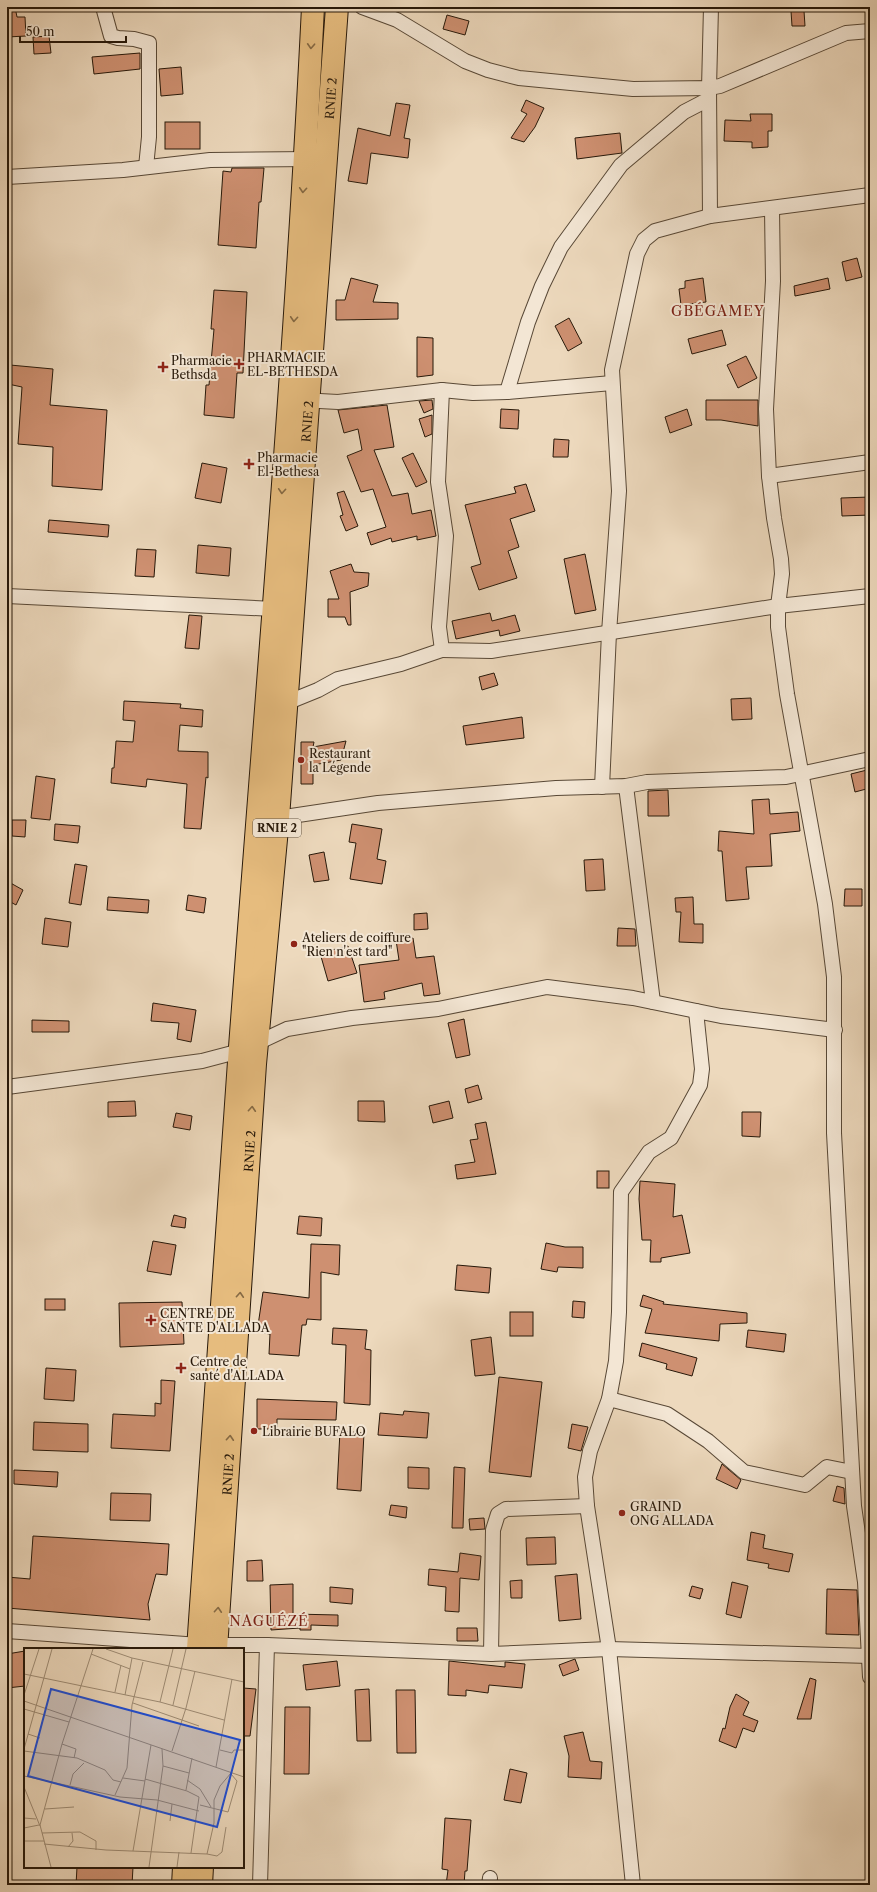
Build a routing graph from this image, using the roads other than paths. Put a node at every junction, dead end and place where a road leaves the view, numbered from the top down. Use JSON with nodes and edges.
{"nodes":[{"id":1,"x":103,"y":7,"type":"edge"},
{"id":2,"x":312,"y":7,"type":"edge"},
{"id":3,"x":336,"y":7,"type":"edge"},
{"id":4,"x":362,"y":7,"type":"edge"},
{"id":5,"x":711,"y":7,"type":"edge"},
{"id":6,"x":870,"y":31,"type":"edge"},
{"id":7,"x":709,"y":93,"type":"junction"},
{"id":8,"x":315,"y":159,"type":"junction"},
{"id":9,"x":146,"y":167,"type":"junction"},
{"id":10,"x":7,"y":177,"type":"edge"},
{"id":11,"x":870,"y":195,"type":"edge"},
{"id":12,"x":772,"y":209,"type":"junction"},
{"id":13,"x":710,"y":216,"type":"junction"},
{"id":14,"x":612,"y":383,"type":"junction"},
{"id":15,"x":442,"y":390,"type":"junction"},
{"id":16,"x":507,"y":392,"type":"junction"},
{"id":17,"x":298,"y":400,"type":"junction"},
{"id":18,"x":870,"y":462,"type":"edge"},
{"id":19,"x":769,"y":476,"type":"junction"},
{"id":20,"x":7,"y":596,"type":"edge"},
{"id":21,"x":870,"y":596,"type":"edge"},
{"id":22,"x":778,"y":606,"type":"junction"},
{"id":23,"x":274,"y":609,"type":"junction"},
{"id":24,"x":610,"y":633,"type":"junction"},
{"id":25,"x":442,"y":650,"type":"junction"},
{"id":26,"x":286,"y":703,"type":"junction"},
{"id":27,"x":870,"y":759,"type":"edge"},
{"id":28,"x":802,"y":775,"type":"junction"},
{"id":29,"x":626,"y":786,"type":"junction"},
{"id":30,"x":602,"y":787,"type":"junction"},
{"id":31,"x":278,"y":818,"type":"junction"},
{"id":32,"x":653,"y":1002,"type":"junction"},
{"id":33,"x":696,"y":1011,"type":"junction"},
{"id":34,"x":835,"y":1030,"type":"junction"},
{"id":35,"x":248,"y":1048,"type":"junction"},
{"id":36,"x":7,"y":1087,"type":"edge"},
{"id":37,"x":609,"y":1399,"type":"junction"},
{"id":38,"x":852,"y":1472,"type":"junction"},
{"id":39,"x":587,"y":1506,"type":"junction"},
{"id":40,"x":7,"y":1631,"type":"edge"},
{"id":41,"x":268,"y":1645,"type":"junction"},
{"id":42,"x":207,"y":1647,"type":"edge"},
{"id":43,"x":609,"y":1649,"type":"junction"},
{"id":44,"x":491,"y":1654,"type":"junction"},
{"id":45,"x":869,"y":1656,"type":"edge"},
{"id":46,"x":870,"y":1677,"type":"edge"},
{"id":47,"x":260,"y":1885,"type":"edge"},
{"id":48,"x":633,"y":1885,"type":"edge"}],
"edges":[{"from":1,"to":9,"type":"street"},
{"from":2,"to":8,"type":"highway","name":"RNIE 2","number":"RNIE 2","one_way":true},
{"from":3,"to":8,"type":"highway","name":"RNIE 2","number":"RNIE 2"},
{"from":4,"to":7,"type":"street"},
{"from":5,"to":7,"type":"street"},
{"from":6,"to":7,"type":"street"},
{"from":7,"to":13,"type":"street"},
{"from":7,"to":16,"type":"street"},
{"from":8,"to":9,"type":"street"},
{"from":8,"to":17,"type":"highway","name":"RNIE 2","number":"RNIE 2"},
{"from":9,"to":10,"type":"street"},
{"from":11,"to":12,"type":"street"},
{"from":12,"to":13,"type":"street"},
{"from":12,"to":19,"type":"street"},
{"from":13,"to":14,"type":"street"},
{"from":14,"to":16,"type":"street"},
{"from":14,"to":24,"type":"street"},
{"from":15,"to":16,"type":"street"},
{"from":15,"to":17,"type":"street"},
{"from":15,"to":25,"type":"street"},
{"from":17,"to":23,"type":"highway","name":"RNIE 2","number":"RNIE 2","one_way":true},
{"from":17,"to":26,"type":"highway","name":"RNIE 2","number":"RNIE 2"},
{"from":18,"to":19,"type":"street"},
{"from":19,"to":22,"type":"street"},
{"from":20,"to":23,"type":"street"},
{"from":21,"to":22,"type":"street"},
{"from":22,"to":24,"type":"street"},
{"from":22,"to":28,"type":"street"},
{"from":23,"to":35,"type":"highway","name":"RNIE 2","number":"RNIE 2"},
{"from":24,"to":25,"type":"street"},
{"from":24,"to":30,"type":"street"},
{"from":25,"to":26,"type":"street"},
{"from":26,"to":31,"type":"highway","name":"RNIE 2","number":"RNIE 2"},
{"from":27,"to":28,"type":"street"},
{"from":28,"to":29,"type":"street"},
{"from":28,"to":34,"type":"street"},
{"from":29,"to":30,"type":"street"},
{"from":29,"to":32,"type":"street"},
{"from":30,"to":31,"type":"street"},
{"from":31,"to":35,"type":"highway","name":"RNIE 2","number":"RNIE 2"},
{"from":32,"to":33,"type":"street"},
{"from":32,"to":35,"type":"street"},
{"from":33,"to":34,"type":"street"},
{"from":33,"to":37,"type":"street"},
{"from":34,"to":38,"type":"street"},
{"from":35,"to":36,"type":"street"},
{"from":35,"to":42,"type":"highway","name":"RNIE 2","number":"RNIE 2"},
{"from":37,"to":38,"type":"street"},
{"from":37,"to":39,"type":"street"},
{"from":38,"to":45,"type":"street"},
{"from":39,"to":43,"type":"street"},
{"from":39,"to":44,"type":"street"},
{"from":40,"to":42,"type":"street"},
{"from":41,"to":42,"type":"street"},
{"from":41,"to":44,"type":"street"},
{"from":41,"to":47,"type":"street"},
{"from":43,"to":44,"type":"street"},
{"from":43,"to":45,"type":"street"},
{"from":43,"to":48,"type":"street"},
{"from":45,"to":46,"type":"street"}]}
